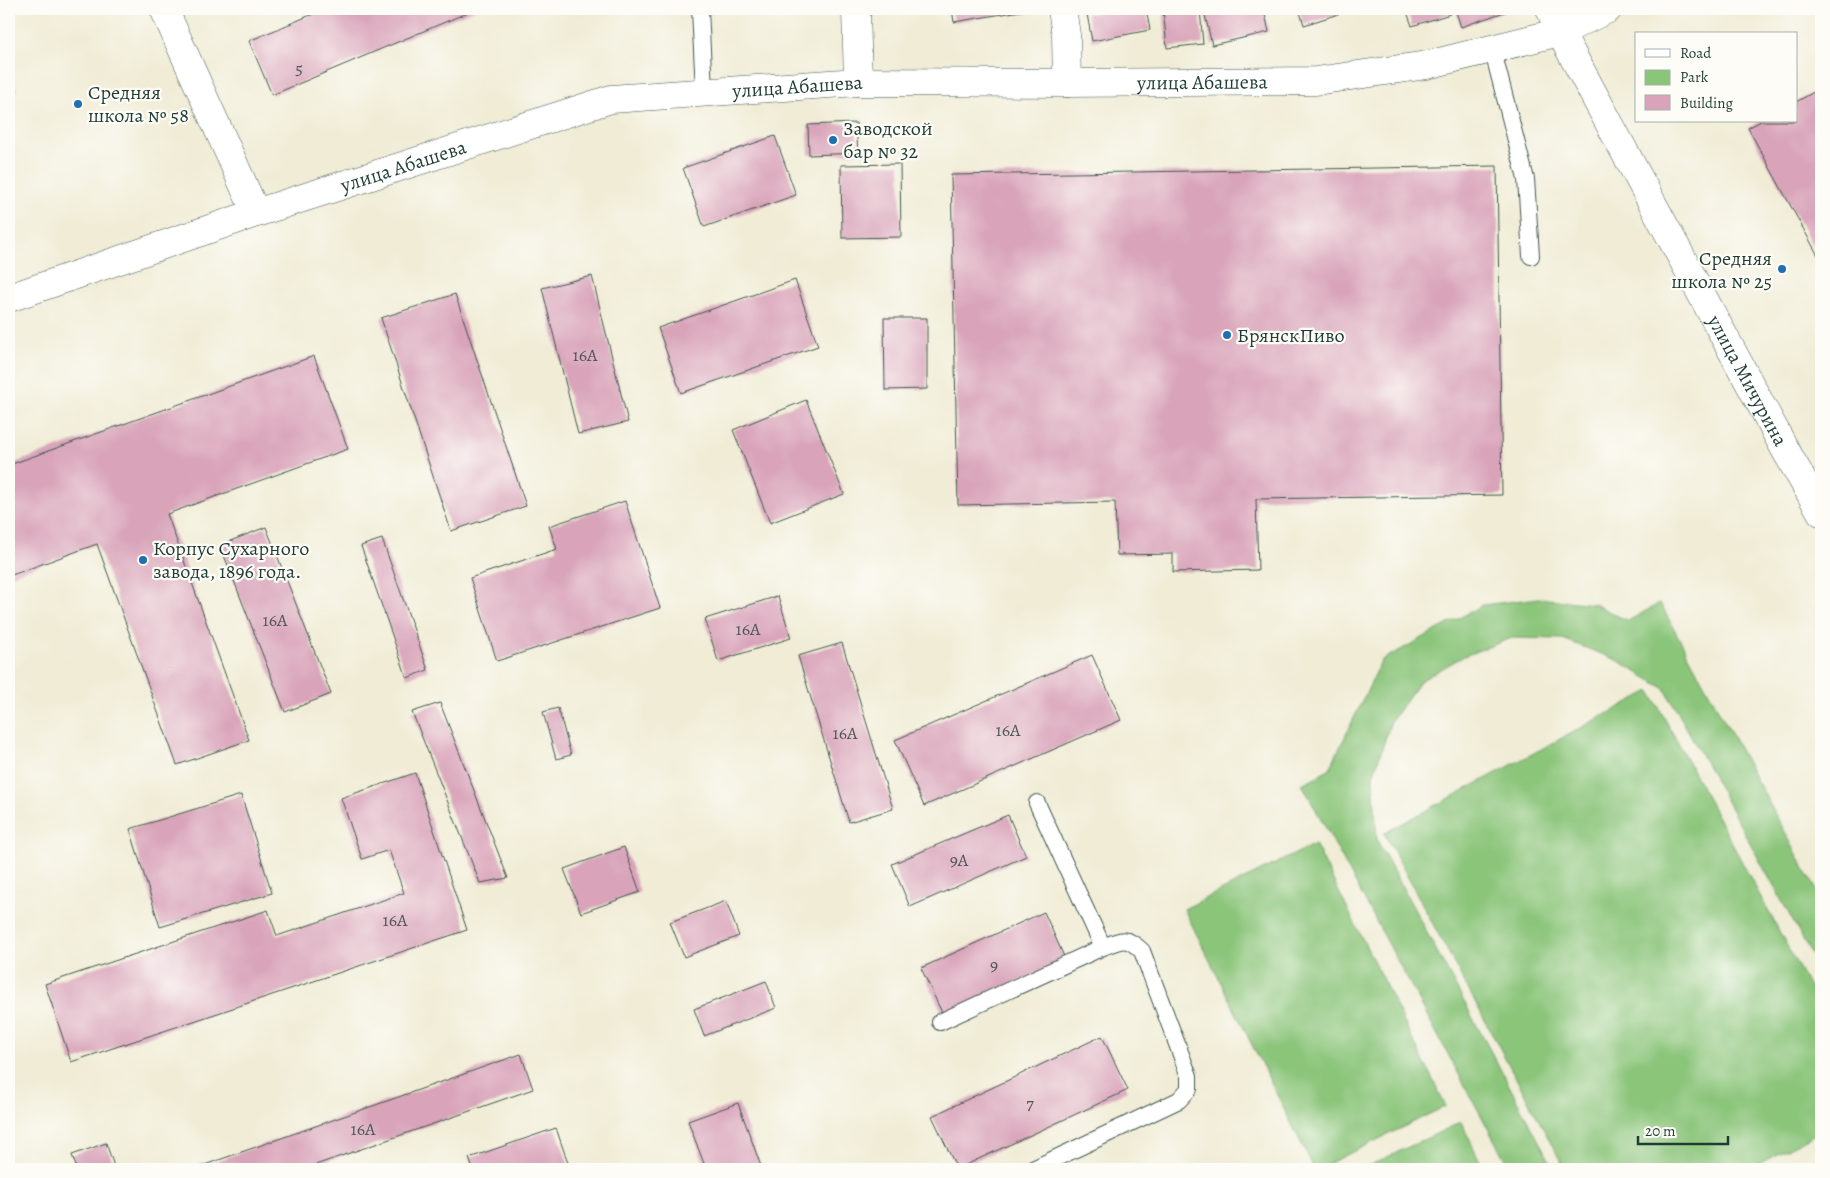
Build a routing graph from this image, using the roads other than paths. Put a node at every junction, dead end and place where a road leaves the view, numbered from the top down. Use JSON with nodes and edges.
{"nodes":[{"id":1,"x":164,"y":9,"type":"edge"},
{"id":2,"x":700,"y":9,"type":"edge"},
{"id":3,"x":854,"y":9,"type":"edge"},
{"id":4,"x":1062,"y":9,"type":"edge"},
{"id":5,"x":1608,"y":9,"type":"edge"},
{"id":6,"x":1555,"y":20,"type":"edge"},
{"id":7,"x":1492,"y":48,"type":"junction"},
{"id":8,"x":858,"y":82,"type":"junction"},
{"id":9,"x":1067,"y":83,"type":"junction"},
{"id":10,"x":704,"y":91,"type":"junction"},
{"id":11,"x":256,"y":213,"type":"junction"},
{"id":12,"x":1531,"y":256,"type":"dead end"},
{"id":13,"x":9,"y":298,"type":"edge"},
{"id":14,"x":1821,"y":512,"type":"edge"},
{"id":15,"x":1037,"y":802,"type":"dead end"},
{"id":16,"x":1103,"y":946,"type":"junction"},
{"id":17,"x":940,"y":1022,"type":"dead end"},
{"id":18,"x":1033,"y":1169,"type":"edge"}],
"edges":[{"from":1,"to":11,"type":"street"},
{"from":2,"to":10,"type":"lane"},
{"from":3,"to":8,"type":"street"},
{"from":4,"to":9,"type":"street"},
{"from":5,"to":6,"type":"street","name":"улица Абашева"},
{"from":6,"to":7,"type":"street","name":"улица Абашева"},
{"from":6,"to":14,"type":"street","name":"улица Мичурина"},
{"from":7,"to":9,"type":"street","name":"улица Абашева"},
{"from":7,"to":12,"type":"lane"},
{"from":8,"to":9,"type":"street","name":"улица Абашева"},
{"from":8,"to":10,"type":"street","name":"улица Абашева"},
{"from":10,"to":11,"type":"street","name":"улица Абашева"},
{"from":11,"to":13,"type":"street","name":"улица Абашева"},
{"from":15,"to":16,"type":"lane"},
{"from":16,"to":17,"type":"lane"},
{"from":16,"to":18,"type":"lane"}]}
